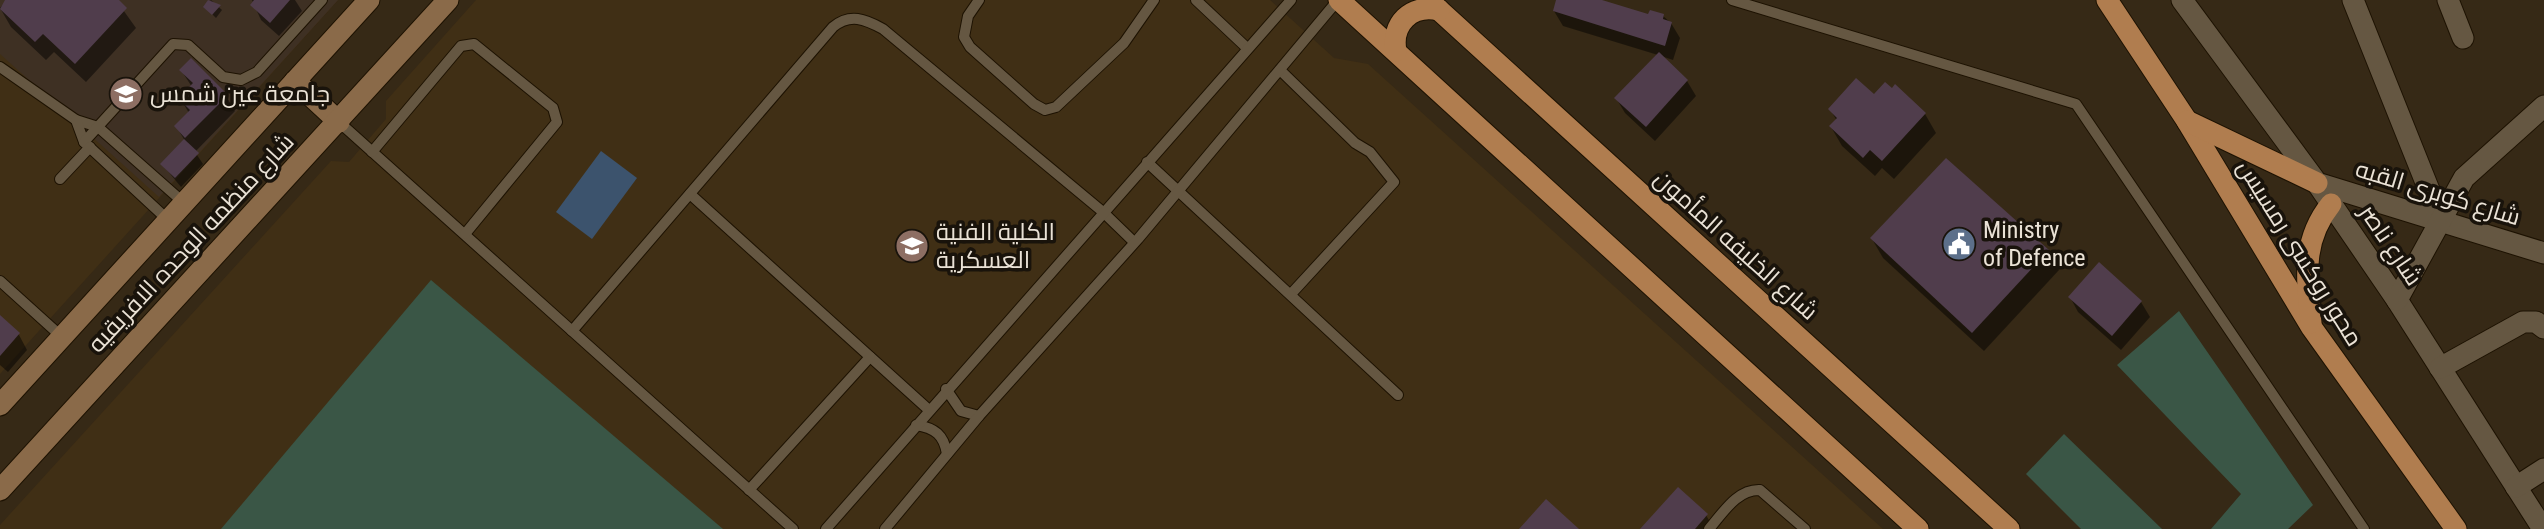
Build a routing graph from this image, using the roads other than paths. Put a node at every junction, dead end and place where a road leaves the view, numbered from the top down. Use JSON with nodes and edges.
{"nodes":[{"id":1,"x":322,"y":0,"type":"edge"},
{"id":2,"x":369,"y":0,"type":"edge"},
{"id":3,"x":448,"y":0,"type":"edge"},
{"id":4,"x":979,"y":0,"type":"edge"},
{"id":5,"x":1154,"y":0,"type":"edge"},
{"id":6,"x":1196,"y":0,"type":"edge"},
{"id":7,"x":1291,"y":0,"type":"edge"},
{"id":8,"x":1339,"y":0,"type":"edge"},
{"id":9,"x":1732,"y":0,"type":"edge"},
{"id":10,"x":2107,"y":0,"type":"edge"},
{"id":11,"x":2182,"y":0,"type":"edge"},
{"id":12,"x":2353,"y":0,"type":"edge"},
{"id":13,"x":2448,"y":0,"type":"edge"},
{"id":14,"x":1433,"y":5,"type":"edge"},
{"id":15,"x":2463,"y":38,"type":"dead end"},
{"id":16,"x":1247,"y":48,"type":"junction"},
{"id":17,"x":1396,"y":51,"type":"junction"},
{"id":18,"x":0,"y":67,"type":"edge"},
{"id":19,"x":1280,"y":70,"type":"junction"},
{"id":20,"x":295,"y":81,"type":"junction"},
{"id":21,"x":2544,"y":106,"type":"edge"},
{"id":22,"x":76,"y":120,"type":"junction"},
{"id":23,"x":2187,"y":121,"type":"junction"},
{"id":24,"x":339,"y":122,"type":"junction"},
{"id":25,"x":98,"y":127,"type":"junction"},
{"id":26,"x":87,"y":145,"type":"junction"},
{"id":27,"x":372,"y":152,"type":"junction"},
{"id":28,"x":1147,"y":162,"type":"junction"},
{"id":29,"x":60,"y":179,"type":"dead end"},
{"id":30,"x":2317,"y":183,"type":"junction"},
{"id":31,"x":1179,"y":189,"type":"junction"},
{"id":32,"x":690,"y":194,"type":"junction"},
{"id":33,"x":183,"y":202,"type":"junction"},
{"id":34,"x":2332,"y":204,"type":"junction"},
{"id":35,"x":1103,"y":212,"type":"junction"},
{"id":36,"x":168,"y":220,"type":"junction"},
{"id":37,"x":2441,"y":220,"type":"junction"},
{"id":38,"x":465,"y":234,"type":"junction"},
{"id":39,"x":1134,"y":242,"type":"junction"},
{"id":40,"x":2544,"y":253,"type":"edge"},
{"id":41,"x":0,"y":281,"type":"edge"},
{"id":42,"x":1291,"y":294,"type":"junction"},
{"id":43,"x":2397,"y":300,"type":"junction"},
{"id":44,"x":2312,"y":328,"type":"junction"},
{"id":45,"x":2544,"y":328,"type":"edge"},
{"id":46,"x":572,"y":331,"type":"junction"},
{"id":47,"x":62,"y":337,"type":"junction"},
{"id":48,"x":870,"y":357,"type":"junction"},
{"id":49,"x":2440,"y":368,"type":"junction"},
{"id":50,"x":946,"y":389,"type":"junction"},
{"id":51,"x":1398,"y":395,"type":"dead end"},
{"id":52,"x":0,"y":405,"type":"edge"},
{"id":53,"x":929,"y":410,"type":"junction"},
{"id":54,"x":979,"y":416,"type":"junction"},
{"id":55,"x":916,"y":425,"type":"junction"},
{"id":56,"x":947,"y":454,"type":"junction"},
{"id":57,"x":2544,"y":469,"type":"edge"},
{"id":58,"x":2516,"y":487,"type":"junction"},
{"id":59,"x":0,"y":490,"type":"edge"},
{"id":60,"x":750,"y":490,"type":"junction"},
{"id":61,"x":793,"y":529,"type":"edge"},
{"id":62,"x":825,"y":529,"type":"edge"},
{"id":63,"x":885,"y":529,"type":"edge"},
{"id":64,"x":1709,"y":529,"type":"edge"},
{"id":65,"x":1805,"y":529,"type":"edge"},
{"id":66,"x":1919,"y":529,"type":"edge"},
{"id":67,"x":2009,"y":529,"type":"edge"},
{"id":68,"x":2364,"y":529,"type":"edge"},
{"id":69,"x":2456,"y":529,"type":"edge"},
{"id":70,"x":2543,"y":529,"type":"edge"}],
"edges":[{"from":1,"to":25,"type":"lane"},
{"from":2,"to":20,"type":"street","name":"شارع منظمه الوحده الافريقيه"},
{"from":3,"to":24,"type":"street","name":"شارع منظمه الوحده الافريقيه"},
{"from":4,"to":5,"type":"lane"},
{"from":6,"to":16,"type":"lane"},
{"from":7,"to":16,"type":"lane"},
{"from":8,"to":17,"type":"main road"},
{"from":8,"to":19,"type":"lane"},
{"from":9,"to":68,"type":"lane"},
{"from":10,"to":23,"type":"main road","name":"محور روكسى رمسيس"},
{"from":11,"to":30,"type":"street","name":"شارع ناصر"},
{"from":12,"to":37,"type":"street"},
{"from":13,"to":15,"type":"street"},
{"from":14,"to":17,"type":"main road"},
{"from":14,"to":67,"type":"main road","name":"شارع الخليفه المأمون"},
{"from":16,"to":28,"type":"lane"},
{"from":17,"to":66,"type":"main road"},
{"from":18,"to":22,"type":"lane"},
{"from":19,"to":31,"type":"lane"},
{"from":19,"to":42,"type":"lane"},
{"from":20,"to":24,"type":"street"},
{"from":20,"to":33,"type":"street","name":"شارع منظمه الوحده الافريقيه"},
{"from":21,"to":37,"type":"street"},
{"from":22,"to":25,"type":"lane"},
{"from":22,"to":26,"type":"lane"},
{"from":23,"to":30,"type":"main road"},
{"from":23,"to":44,"type":"main road","name":"محور روكسى رمسيس"},
{"from":24,"to":27,"type":"lane"},
{"from":24,"to":59,"type":"street","name":"شارع منظمه الوحده الافريقيه"},
{"from":25,"to":26,"type":"lane"},
{"from":25,"to":33,"type":"lane"},
{"from":26,"to":29,"type":"lane"},
{"from":26,"to":36,"type":"lane"},
{"from":27,"to":38,"type":"lane"},
{"from":27,"to":38,"type":"lane"},
{"from":28,"to":31,"type":"lane"},
{"from":28,"to":35,"type":"lane"},
{"from":30,"to":34,"type":"street","name":"شارع ناصر"},
{"from":30,"to":37,"type":"street","name":"شارع كوبرى القبه"},
{"from":31,"to":39,"type":"lane"},
{"from":31,"to":42,"type":"lane"},
{"from":32,"to":35,"type":"lane"},
{"from":32,"to":46,"type":"lane"},
{"from":32,"to":48,"type":"lane"},
{"from":33,"to":36,"type":"street","name":"شارع منظمه الوحده الافريقيه"},
{"from":34,"to":43,"type":"street","name":"شارع ناصر"},
{"from":34,"to":44,"type":"main road"},
{"from":35,"to":39,"type":"lane"},
{"from":35,"to":50,"type":"lane"},
{"from":36,"to":47,"type":"street","name":"شارع منظمه الوحده الافريقيه"},
{"from":37,"to":40,"type":"street","name":"شارع كوبرى القبه"},
{"from":37,"to":43,"type":"street"},
{"from":38,"to":46,"type":"lane"},
{"from":39,"to":54,"type":"lane"},
{"from":41,"to":47,"type":"lane"},
{"from":42,"to":51,"type":"lane"},
{"from":43,"to":49,"type":"street","name":"شارع ناصر"},
{"from":44,"to":69,"type":"main road","name":"محور روكسى رمسيس"},
{"from":45,"to":49,"type":"street"},
{"from":46,"to":60,"type":"lane"},
{"from":47,"to":52,"type":"street","name":"شارع منظمه الوحده الافريقيه"},
{"from":48,"to":53,"type":"lane"},
{"from":48,"to":60,"type":"lane"},
{"from":49,"to":58,"type":"street","name":"شارع ناصر"},
{"from":50,"to":53,"type":"lane"},
{"from":50,"to":54,"type":"lane"},
{"from":53,"to":55,"type":"lane"},
{"from":54,"to":56,"type":"lane"},
{"from":55,"to":56,"type":"lane"},
{"from":55,"to":62,"type":"lane"},
{"from":56,"to":63,"type":"lane"},
{"from":57,"to":58,"type":"street"},
{"from":58,"to":70,"type":"street","name":"شارع ناصر"},
{"from":60,"to":61,"type":"lane"},
{"from":64,"to":65,"type":"lane"}]}
